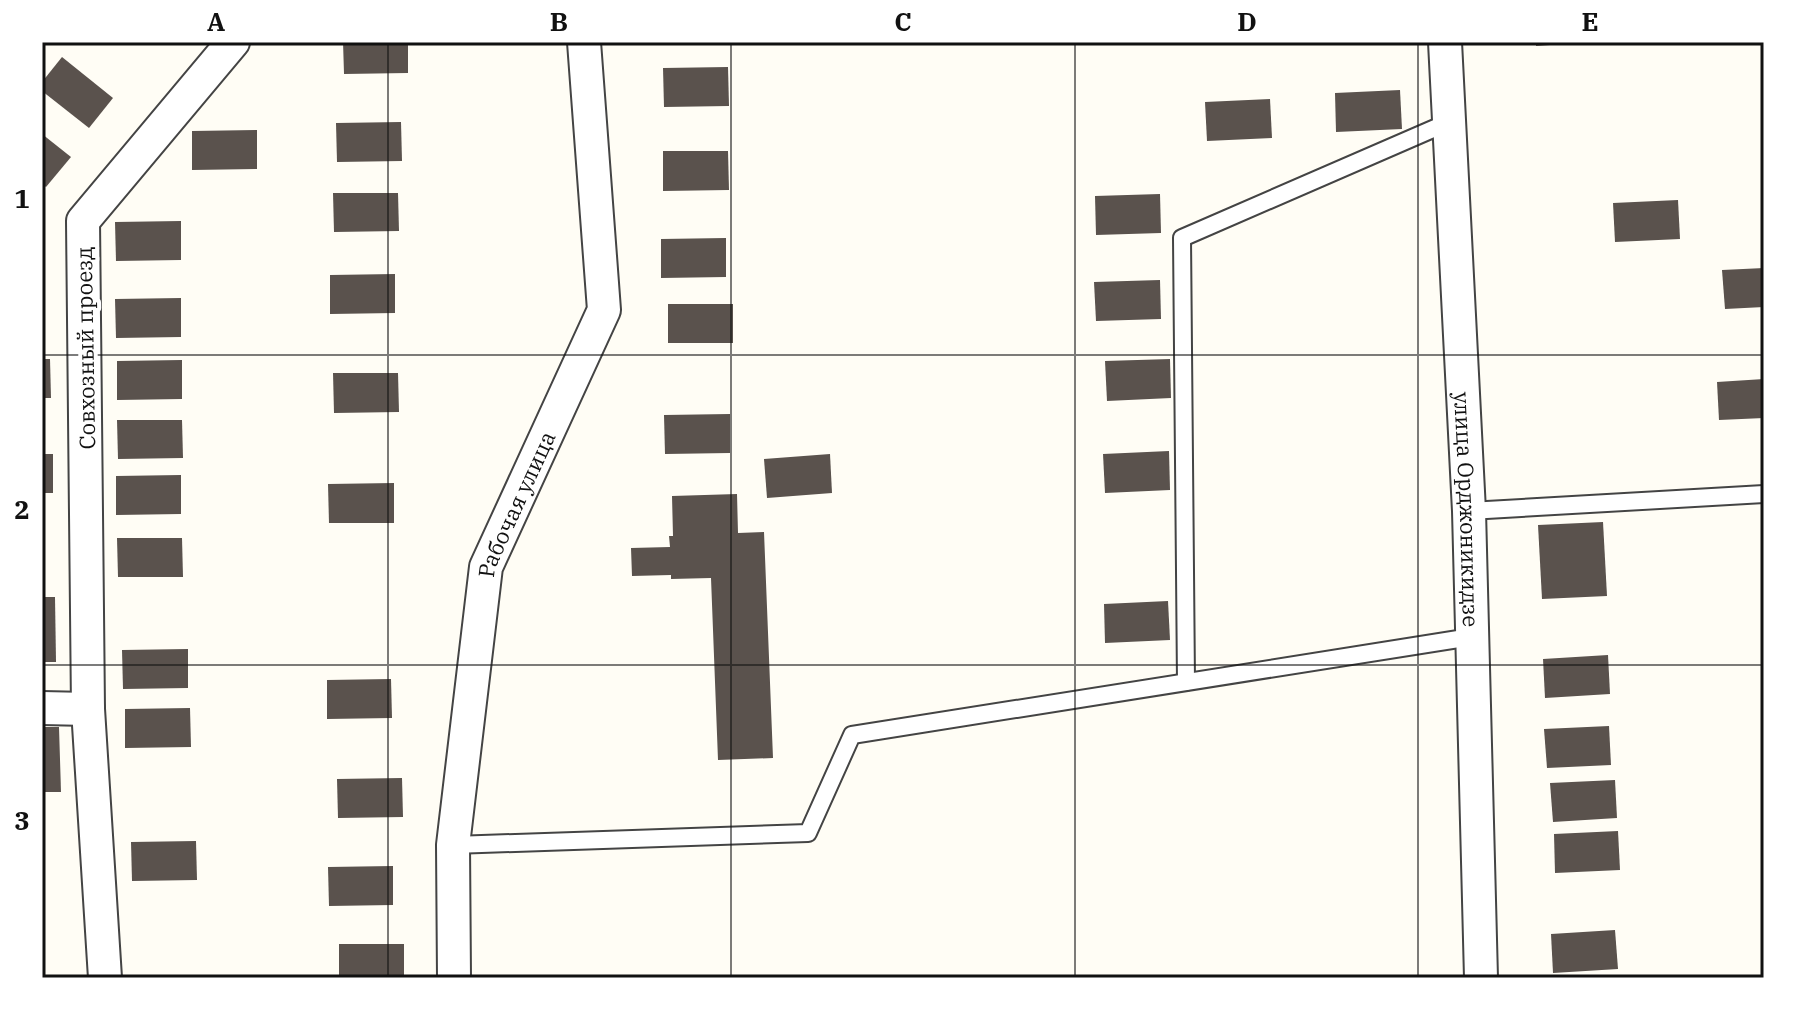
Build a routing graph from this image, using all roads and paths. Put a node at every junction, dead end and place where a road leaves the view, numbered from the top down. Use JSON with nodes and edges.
{"nodes":[{"id":1,"x":233,"y":42,"type":"edge"},
{"id":2,"x":584,"y":42,"type":"edge"},
{"id":3,"x":1445,"y":42,"type":"edge"},
{"id":4,"x":1449,"y":122,"type":"junction"},
{"id":5,"x":1764,"y":494,"type":"edge"},
{"id":6,"x":1469,"y":511,"type":"junction"},
{"id":7,"x":1471,"y":637,"type":"junction"},
{"id":8,"x":1186,"y":682,"type":"junction"},
{"id":9,"x":42,"y":708,"type":"edge"},
{"id":10,"x":88,"y":709,"type":"junction"},
{"id":11,"x":453,"y":845,"type":"junction"},
{"id":12,"x":105,"y":978,"type":"edge"},
{"id":13,"x":454,"y":978,"type":"edge"},
{"id":14,"x":1481,"y":978,"type":"edge"}],
"edges":[{"from":1,"to":10,"type":"street","name":"Совхозный проезд"},
{"from":2,"to":11,"type":"street","name":"Рабочая улица"},
{"from":3,"to":4,"type":"street","name":"улица Орджоникидзе"},
{"from":4,"to":6,"type":"street","name":"улица Орджоникидзе"},
{"from":4,"to":8,"type":"lane"},
{"from":5,"to":6,"type":"lane"},
{"from":6,"to":7,"type":"street","name":"улица Орджоникидзе"},
{"from":7,"to":8,"type":"lane"},
{"from":7,"to":14,"type":"street","name":"улица Орджоникидзе"},
{"from":8,"to":11,"type":"lane"},
{"from":9,"to":10,"type":"street"},
{"from":10,"to":12,"type":"street","name":"Совхозный проезд"},
{"from":11,"to":13,"type":"street","name":"Рабочая улица"}]}
